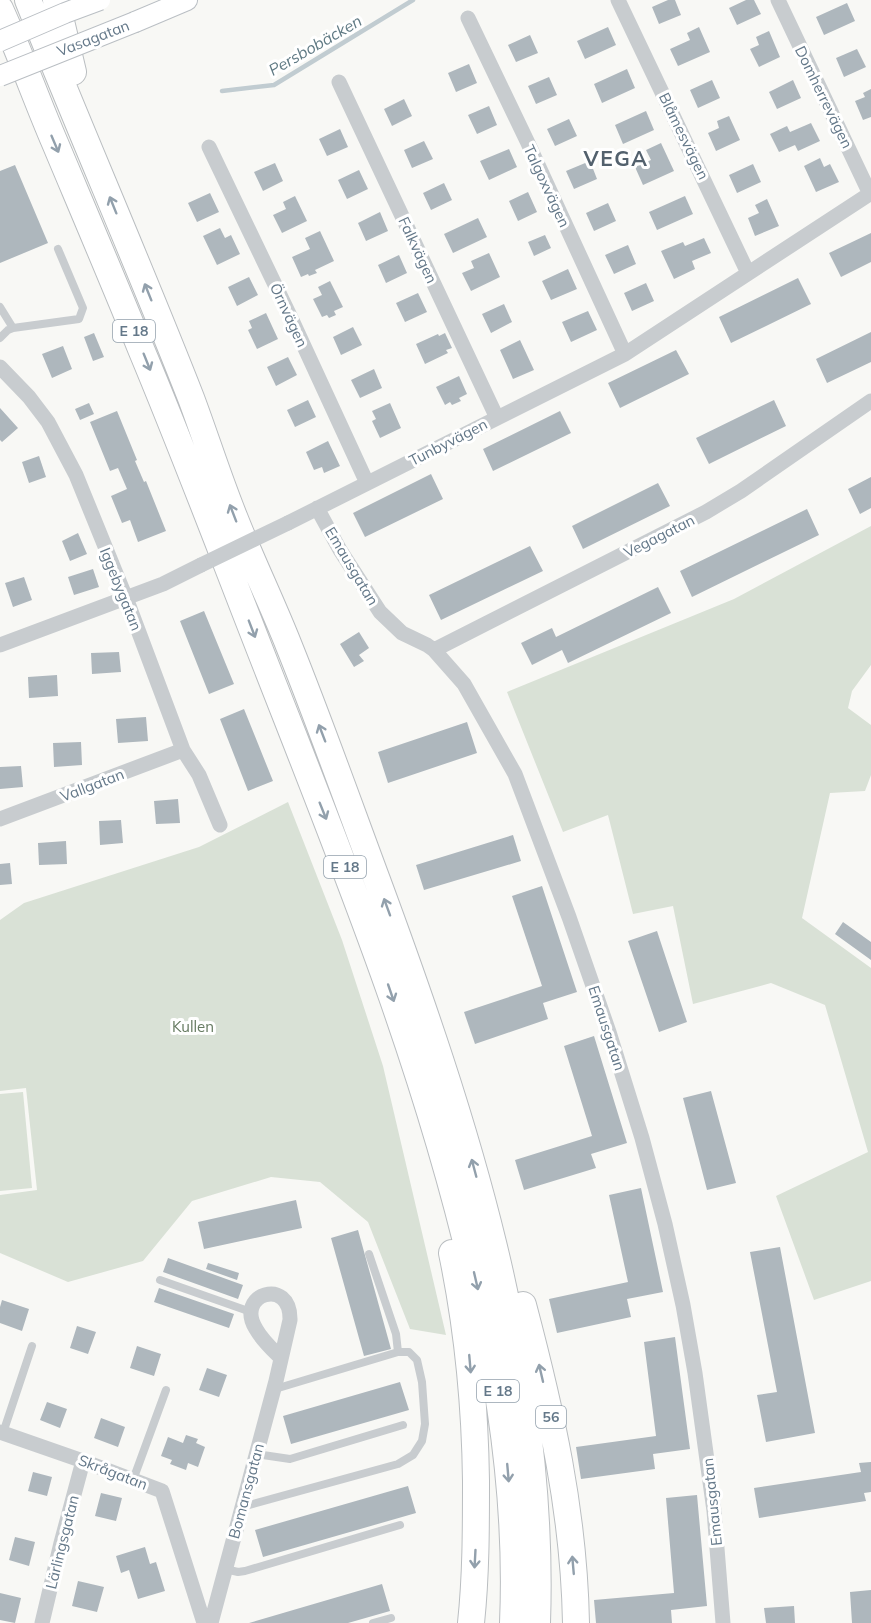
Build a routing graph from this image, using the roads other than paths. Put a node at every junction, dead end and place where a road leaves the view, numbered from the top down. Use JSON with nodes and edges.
{"nodes":[{"id":1,"x":28,"y":0,"type":"edge"},
{"id":2,"x":56,"y":0,"type":"edge"},
{"id":3,"x":100,"y":0,"type":"edge"},
{"id":4,"x":187,"y":0,"type":"edge"},
{"id":5,"x":618,"y":0,"type":"edge"},
{"id":6,"x":778,"y":0,"type":"edge"},
{"id":7,"x":0,"y":9,"type":"edge"},
{"id":8,"x":468,"y":18,"type":"dead end"},
{"id":9,"x":0,"y":33,"type":"edge"},
{"id":10,"x":0,"y":41,"type":"edge"},
{"id":11,"x":0,"y":76,"type":"edge"},
{"id":12,"x":339,"y":82,"type":"dead end"},
{"id":13,"x":32,"y":90,"type":"junction"},
{"id":14,"x":76,"y":117,"type":"junction"},
{"id":15,"x":209,"y":147,"type":"dead end"},
{"id":16,"x":871,"y":194,"type":"edge"},
{"id":17,"x":58,"y":249,"type":"dead end"},
{"id":18,"x":748,"y":273,"type":"junction"},
{"id":19,"x":0,"y":307,"type":"edge"},
{"id":20,"x":13,"y":328,"type":"junction"},
{"id":21,"x":0,"y":338,"type":"edge"},
{"id":22,"x":625,"y":354,"type":"junction"},
{"id":23,"x":0,"y":367,"type":"edge"},
{"id":24,"x":871,"y":401,"type":"edge"},
{"id":25,"x":497,"y":418,"type":"junction"},
{"id":26,"x":367,"y":483,"type":"junction"},
{"id":27,"x":318,"y":508,"type":"junction"},
{"id":28,"x":126,"y":598,"type":"junction"},
{"id":29,"x":0,"y":645,"type":"edge"},
{"id":30,"x":434,"y":650,"type":"junction"},
{"id":31,"x":183,"y":750,"type":"junction"},
{"id":32,"x":0,"y":819,"type":"edge"},
{"id":33,"x":220,"y":825,"type":"dead end"},
{"id":34,"x":446,"y":1163,"type":"junction"},
{"id":35,"x":489,"y":1225,"type":"junction"},
{"id":36,"x":369,"y":1254,"type":"dead end"},
{"id":37,"x":160,"y":1280,"type":"dead end"},
{"id":38,"x":251,"y":1312,"type":"junction"},
{"id":39,"x":32,"y":1346,"type":"dead end"},
{"id":40,"x":398,"y":1352,"type":"junction"},
{"id":41,"x":281,"y":1358,"type":"junction"},
{"id":42,"x":166,"y":1390,"type":"dead end"},
{"id":43,"x":273,"y":1390,"type":"junction"},
{"id":44,"x":403,"y":1425,"type":"dead end"},
{"id":45,"x":1,"y":1432,"type":"edge"},
{"id":46,"x":256,"y":1454,"type":"junction"},
{"id":47,"x":83,"y":1461,"type":"junction"},
{"id":48,"x":133,"y":1480,"type":"junction"},
{"id":49,"x":242,"y":1508,"type":"junction"},
{"id":50,"x":400,"y":1525,"type":"dead end"},
{"id":51,"x":225,"y":1569,"type":"junction"},
{"id":52,"x":391,"y":1618,"type":"dead end"},
{"id":53,"x":42,"y":1623,"type":"edge"},
{"id":54,"x":204,"y":1623,"type":"edge"},
{"id":55,"x":211,"y":1623,"type":"edge"},
{"id":56,"x":372,"y":1623,"type":"edge"},
{"id":57,"x":471,"y":1623,"type":"edge"},
{"id":58,"x":513,"y":1623,"type":"edge"},
{"id":59,"x":537,"y":1623,"type":"edge"},
{"id":60,"x":576,"y":1623,"type":"edge"},
{"id":61,"x":723,"y":1623,"type":"edge"}],
"edges":[{"from":1,"to":14,"type":"highway","number":"E 18"},
{"from":2,"to":14,"type":"highway","number":"E 18"},
{"from":3,"to":10,"type":"street","bridge":true},
{"from":4,"to":11,"type":"street","name":"Vasagatan","bridge":true},
{"from":5,"to":18,"type":"street","name":"Blåmesvägen"},
{"from":6,"to":16,"type":"street","name":"Domherrevägen"},
{"from":7,"to":13,"type":"highway","number":"E 18"},
{"from":8,"to":22,"type":"street","name":"Talgoxvägen"},
{"from":9,"to":13,"type":"highway","number":"E 18"},
{"from":12,"to":25,"type":"street","name":"Falkvägen"},
{"from":13,"to":34,"type":"highway","number":"E 18","one_way":true},
{"from":35,"to":14,"type":"highway","number":"E 18","one_way":true},
{"from":15,"to":26,"type":"street","name":"Örnvägen"},
{"from":16,"to":18,"type":"street","name":"Tunbyvägen"},
{"from":17,"to":20,"type":"lane"},
{"from":18,"to":22,"type":"street","name":"Tunbyvägen"},
{"from":19,"to":20,"type":"lane"},
{"from":20,"to":21,"type":"lane"},
{"from":22,"to":25,"type":"street","name":"Tunbyvägen"},
{"from":23,"to":28,"type":"street","name":"Iggebygatan"},
{"from":24,"to":30,"type":"street","name":"Vegagatan"},
{"from":25,"to":26,"type":"street","name":"Tunbyvägen"},
{"from":26,"to":27,"type":"street","name":"Tunbyvägen"},
{"from":27,"to":28,"type":"street","name":"Tunbyvägen","bridge":true},
{"from":27,"to":30,"type":"street","name":"Emausgatan"},
{"from":28,"to":29,"type":"street","name":"Tunbyvägen"},
{"from":28,"to":31,"type":"street","name":"Iggebygatan"},
{"from":30,"to":61,"type":"street","name":"Emausgatan"},
{"from":31,"to":32,"type":"street","name":"Vallgatan"},
{"from":31,"to":33,"type":"street","name":"Iggebygatan"},
{"from":34,"to":57,"type":"highway","one_way":true},
{"from":34,"to":58,"type":"highway","number":"E 18","one_way":true},
{"from":35,"to":59,"type":"highway","number":"E 18"},
{"from":60,"to":35,"type":"highway","number":"56","one_way":true},
{"from":36,"to":40,"type":"lane"},
{"from":37,"to":38,"type":"lane"},
{"from":38,"to":41,"type":"street"},
{"from":38,"to":41,"type":"street","name":"Bomansgatan"},
{"from":39,"to":45,"type":"lane"},
{"from":40,"to":43,"type":"lane"},
{"from":40,"to":49,"type":"lane"},
{"from":41,"to":43,"type":"street","name":"Bomansgatan"},
{"from":42,"to":48,"type":"lane"},
{"from":43,"to":46,"type":"street","name":"Bomansgatan"},
{"from":44,"to":46,"type":"lane"},
{"from":45,"to":47,"type":"street","name":"Skrågatan"},
{"from":46,"to":49,"type":"street","name":"Bomansgatan"},
{"from":47,"to":48,"type":"street","name":"Skrågatan"},
{"from":47,"to":53,"type":"street","name":"Lärlingsgatan"},
{"from":48,"to":54,"type":"street","name":"Skrågatan"},
{"from":49,"to":51,"type":"street","name":"Bomansgatan"},
{"from":50,"to":51,"type":"lane"},
{"from":51,"to":55,"type":"street","name":"Bomansgatan"},
{"from":52,"to":56,"type":"lane"}]}
